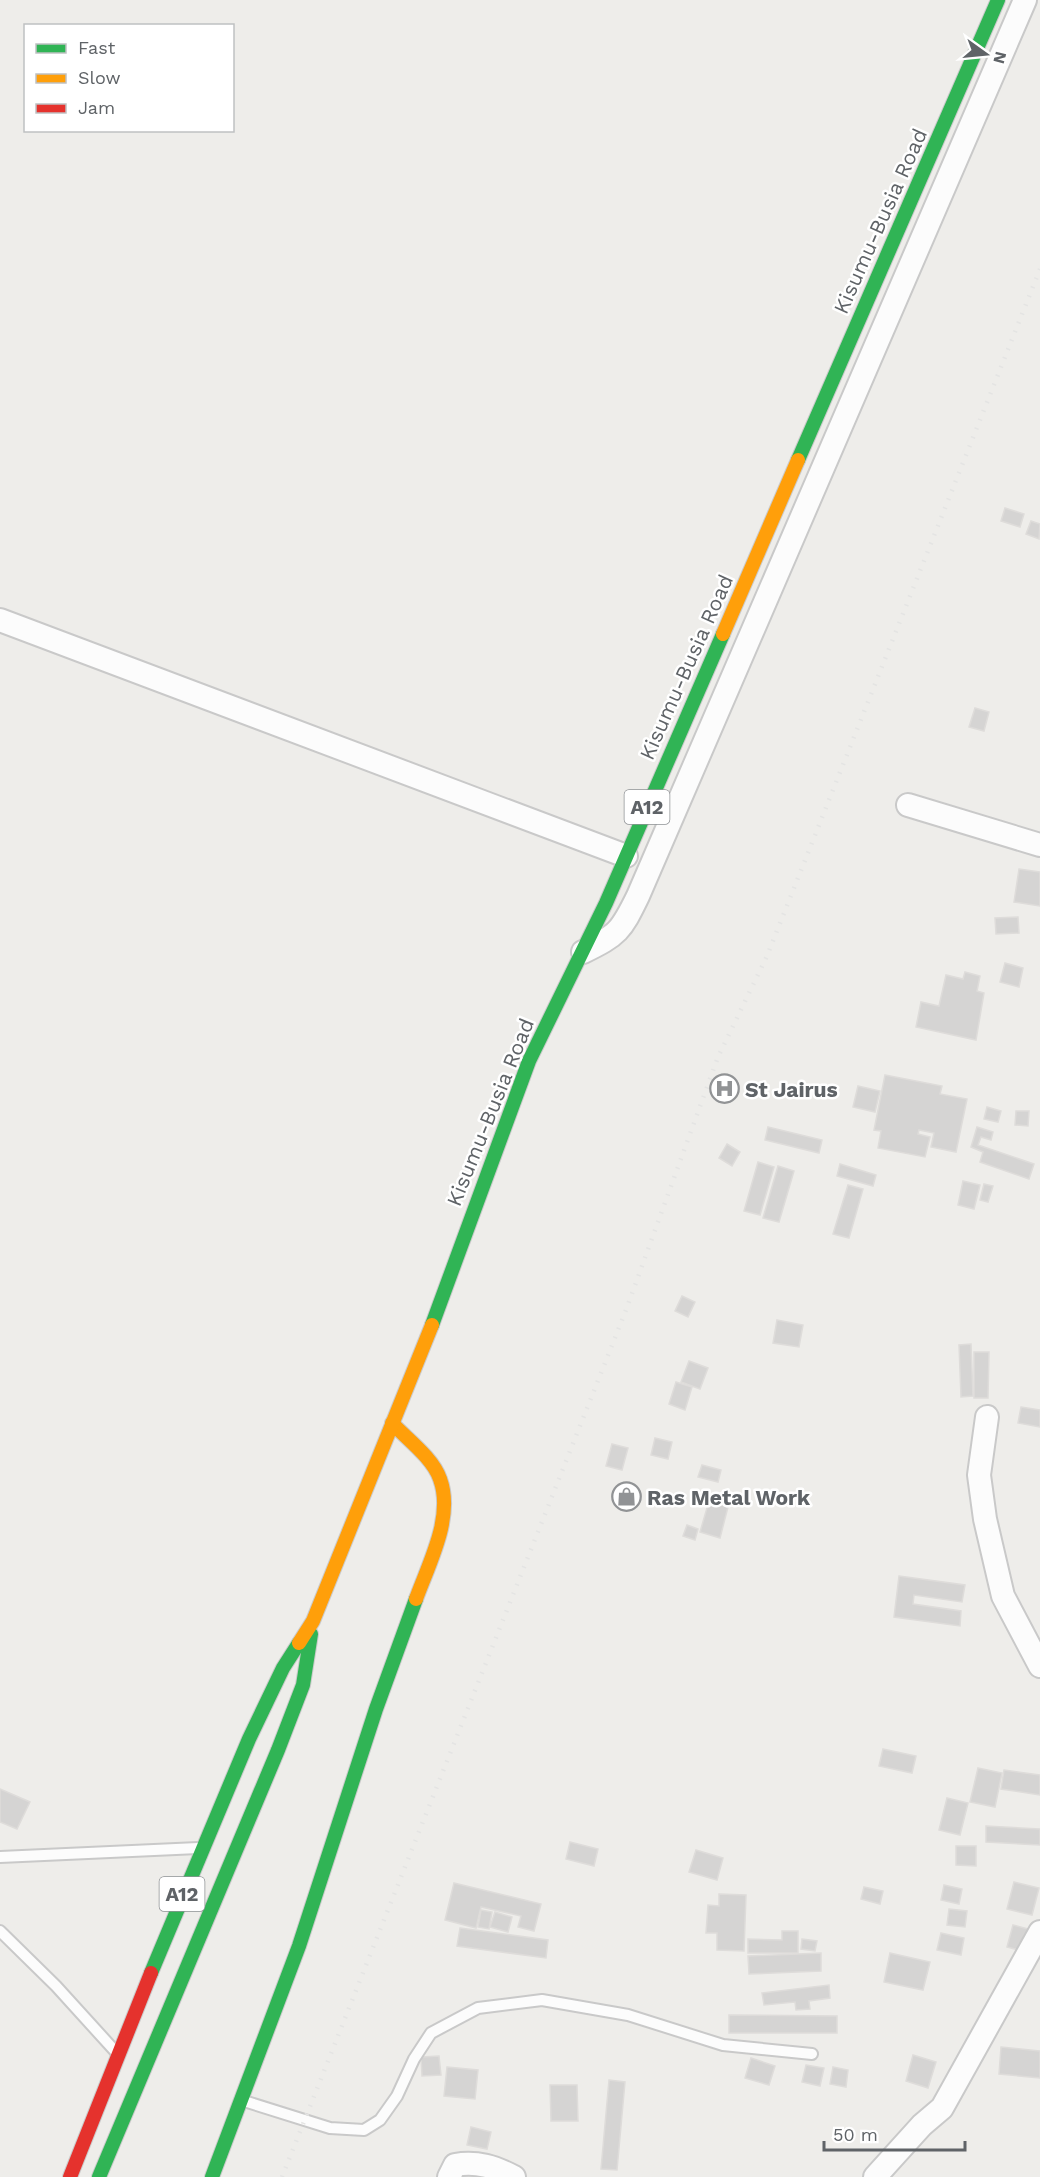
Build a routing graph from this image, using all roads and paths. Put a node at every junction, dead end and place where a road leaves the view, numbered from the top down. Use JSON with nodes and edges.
{"nodes":[{"id":1,"x":998,"y":0,"type":"edge"},
{"id":2,"x":1025,"y":0,"type":"edge"},
{"id":3,"x":0,"y":620,"type":"edge"},
{"id":4,"x":908,"y":804,"type":"dead end"},
{"id":5,"x":1040,"y":845,"type":"edge"},
{"id":6,"x":626,"y":856,"type":"junction"},
{"id":7,"x":583,"y":952,"type":"junction"},
{"id":8,"x":987,"y":1417,"type":"dead end"},
{"id":9,"x":392,"y":1424,"type":"junction"},
{"id":10,"x":313,"y":1621,"type":"junction"},
{"id":11,"x":1040,"y":1666,"type":"edge"},
{"id":12,"x":202,"y":1848,"type":"junction"},
{"id":13,"x":0,"y":1857,"type":"edge"},
{"id":14,"x":0,"y":1931,"type":"edge"},
{"id":15,"x":1040,"y":1932,"type":"edge"},
{"id":16,"x":117,"y":2054,"type":"junction"},
{"id":17,"x":812,"y":2054,"type":"dead end"},
{"id":18,"x":241,"y":2100,"type":"junction"},
{"id":19,"x":70,"y":2177,"type":"edge"},
{"id":20,"x":99,"y":2177,"type":"edge"},
{"id":21,"x":212,"y":2177,"type":"edge"},
{"id":22,"x":449,"y":2177,"type":"edge"},
{"id":23,"x":514,"y":2177,"type":"edge"},
{"id":24,"x":875,"y":2177,"type":"edge"}],
"edges":[{"from":1,"to":6,"type":"main road","name":"Kisumu-Busia Road","number":"A12"},
{"from":2,"to":7,"type":"street"},
{"from":3,"to":6,"type":"street"},
{"from":4,"to":5,"type":"street"},
{"from":6,"to":7,"type":"main road","name":"Kisumu-Busia Road","number":"A12"},
{"from":7,"to":9,"type":"main road","name":"Kisumu-Busia Road","number":"A12"},
{"from":8,"to":11,"type":"street"},
{"from":9,"to":10,"type":"main road","name":"Kisumu-Busia Road","number":"A12"},
{"from":9,"to":18,"type":"main road"},
{"from":10,"to":12,"type":"main road","number":"A12"},
{"from":10,"to":20,"type":"main road","number":"A12"},
{"from":12,"to":13,"type":"lane"},
{"from":12,"to":16,"type":"main road","number":"A12"},
{"from":14,"to":16,"type":"lane"},
{"from":15,"to":24,"type":"street"},
{"from":16,"to":19,"type":"main road","number":"A12"},
{"from":17,"to":18,"type":"lane"},
{"from":18,"to":21,"type":"main road"},
{"from":22,"to":23,"type":"street"}]}
